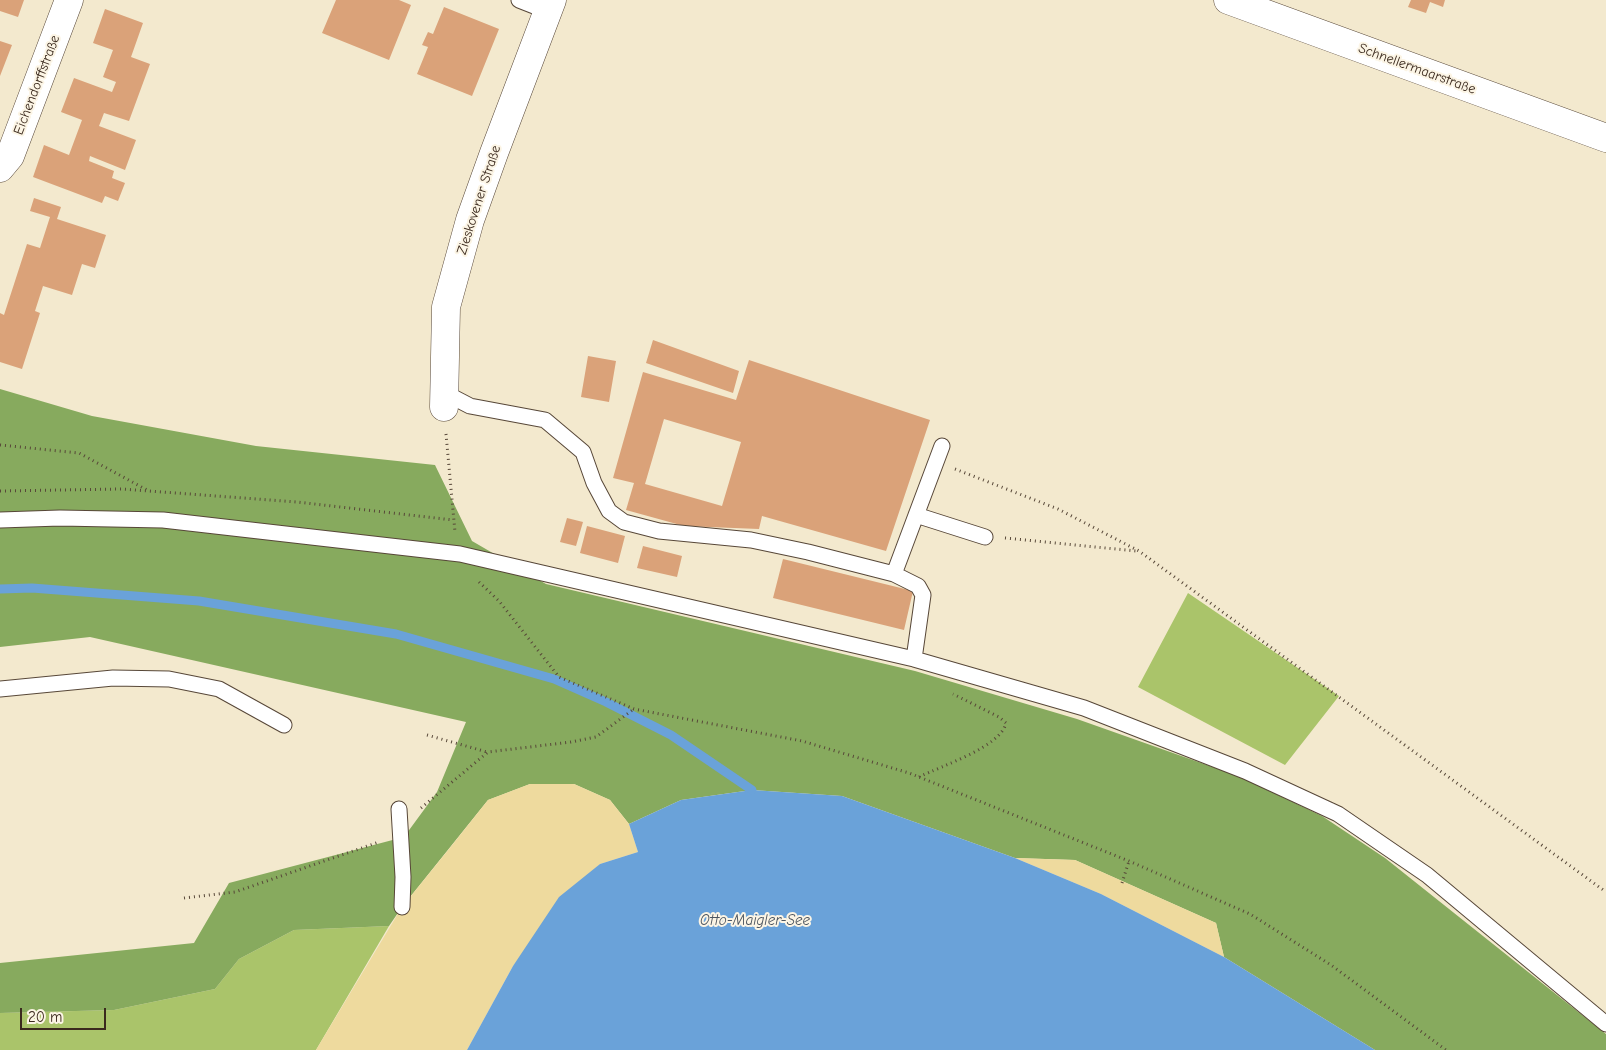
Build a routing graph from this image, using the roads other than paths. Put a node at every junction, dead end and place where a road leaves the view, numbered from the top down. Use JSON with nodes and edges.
{"nodes":[{"id":1,"x":69,"y":0,"type":"edge"},
{"id":2,"x":519,"y":0,"type":"edge"},
{"id":3,"x":1228,"y":0,"type":"edge"},
{"id":4,"x":550,"y":6,"type":"edge"},
{"id":5,"x":1606,"y":138,"type":"edge"},
{"id":6,"x":0,"y":168,"type":"edge"},
{"id":7,"x":444,"y":400,"type":"joint"},
{"id":8,"x":942,"y":446,"type":"dead end"},
{"id":9,"x":916,"y":515,"type":"junction"},
{"id":10,"x":0,"y":520,"type":"edge"},
{"id":11,"x":985,"y":536,"type":"road end"},
{"id":12,"x":894,"y":574,"type":"junction"},
{"id":13,"x":914,"y":659,"type":"junction"},
{"id":14,"x":0,"y":689,"type":"edge"},
{"id":15,"x":284,"y":725,"type":"dead end"},
{"id":16,"x":399,"y":809,"type":"dead end"},
{"id":17,"x":402,"y":907,"type":"dead end"},
{"id":18,"x":1606,"y":1024,"type":"edge"}],
"edges":[{"from":1,"to":6,"type":"street","name":"Eichendorffstraße"},
{"from":2,"to":4,"type":"lane"},
{"from":3,"to":5,"type":"street","name":"Schnellermaarstraße"},
{"from":4,"to":7,"type":"street","name":"Zieskovener Straße"},
{"from":7,"to":12,"type":"lane"},
{"from":8,"to":9,"type":"lane"},
{"from":9,"to":11,"type":"lane"},
{"from":9,"to":12,"type":"lane"},
{"from":10,"to":13,"type":"lane"},
{"from":12,"to":13,"type":"lane"},
{"from":13,"to":18,"type":"lane"},
{"from":14,"to":15,"type":"lane"},
{"from":16,"to":17,"type":"lane"}]}
